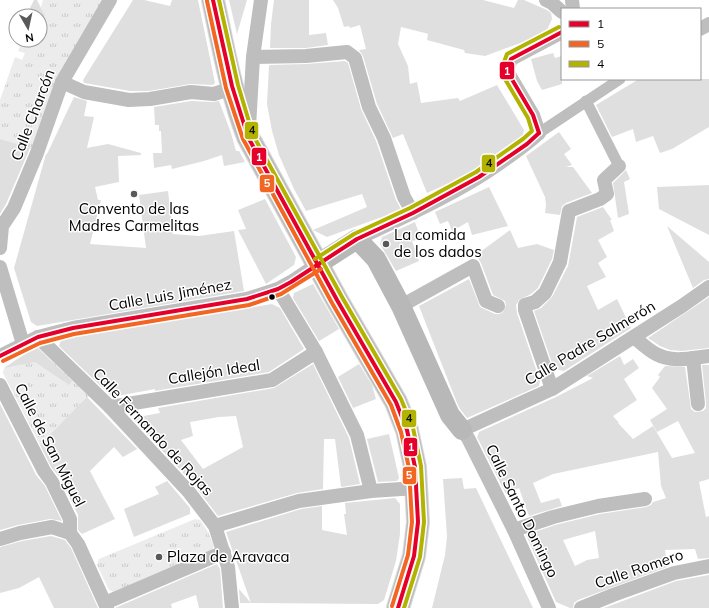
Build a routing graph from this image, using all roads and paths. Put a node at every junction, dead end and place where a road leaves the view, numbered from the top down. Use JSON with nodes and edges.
{"nodes":[{"id":1,"x":110,"y":0,"type":"edge"},
{"id":2,"x":213,"y":0,"type":"edge"},
{"id":3,"x":261,"y":0,"type":"edge"},
{"id":4,"x":546,"y":0,"type":"edge"},
{"id":5,"x":561,"y":11,"type":"edge"},
{"id":6,"x":561,"y":33,"type":"edge"},
{"id":7,"x":253,"y":57,"type":"junction"},
{"id":8,"x":619,"y":80,"type":"edge"},
{"id":9,"x":62,"y":82,"type":"junction"},
{"id":10,"x":232,"y":88,"type":"junction"},
{"id":11,"x":586,"y":102,"type":"junction"},
{"id":12,"x":539,"y":133,"type":"junction"},
{"id":13,"x":248,"y":137,"type":"junction"},
{"id":14,"x":620,"y":166,"type":"joint"},
{"id":15,"x":413,"y":213,"type":"junction"},
{"id":16,"x":1,"y":225,"type":"edge"},
{"id":17,"x":357,"y":239,"type":"junction"},
{"id":18,"x":0,"y":248,"type":"edge"},
{"id":19,"x":318,"y":264,"type":"junction"},
{"id":20,"x":0,"y":267,"type":"edge"},
{"id":21,"x":709,"y":287,"type":"edge"},
{"id":22,"x":278,"y":289,"type":"junction"},
{"id":23,"x":401,"y":306,"type":"junction"},
{"id":24,"x":498,"y":306,"type":"dead end"},
{"id":25,"x":38,"y":337,"type":"junction"},
{"id":26,"x":634,"y":337,"type":"junction"},
{"id":27,"x":23,"y":344,"type":"junction"},
{"id":28,"x":316,"y":352,"type":"junction"},
{"id":29,"x":0,"y":356,"type":"edge"},
{"id":30,"x":709,"y":356,"type":"edge"},
{"id":31,"x":693,"y":358,"type":"junction"},
{"id":32,"x":0,"y":385,"type":"edge"},
{"id":33,"x":552,"y":389,"type":"junction"},
{"id":34,"x":698,"y":404,"type":"dead end"},
{"id":35,"x":110,"y":407,"type":"junction"},
{"id":36,"x":462,"y":430,"type":"junction"},
{"id":37,"x":417,"y":488,"type":"junction"},
{"id":38,"x":371,"y":491,"type":"junction"},
{"id":39,"x":645,"y":500,"type":"dead end"},
{"id":40,"x":215,"y":526,"type":"junction"},
{"id":41,"x":514,"y":530,"type":"junction"},
{"id":42,"x":70,"y":533,"type":"junction"},
{"id":43,"x":0,"y":539,"type":"edge"},
{"id":44,"x":224,"y":552,"type":"junction"},
{"id":45,"x":709,"y":566,"type":"edge"},
{"id":46,"x":106,"y":606,"type":"edge"},
{"id":47,"x":232,"y":608,"type":"edge"},
{"id":48,"x":398,"y":608,"type":"edge"},
{"id":49,"x":550,"y":608,"type":"edge"},
{"id":50,"x":581,"y":608,"type":"edge"}],
"edges":[{"from":1,"to":9,"type":"street","name":"Calle Charcón"},
{"from":2,"to":10,"type":"main road"},
{"from":3,"to":7,"type":"street"},
{"from":4,"to":5,"type":"street"},
{"from":6,"to":12,"type":"street"},
{"from":7,"to":13,"type":"street"},
{"from":7,"to":15,"type":"street"},
{"from":8,"to":11,"type":"street"},
{"from":9,"to":10,"type":"street"},
{"from":9,"to":16,"type":"street","name":"Calle Charcón"},
{"from":10,"to":13,"type":"main road"},
{"from":11,"to":12,"type":"street"},
{"from":11,"to":14,"type":"street"},
{"from":12,"to":15,"type":"street"},
{"from":13,"to":19,"type":"main road"},
{"from":14,"to":33,"type":"street"},
{"from":15,"to":17,"type":"street"},
{"from":16,"to":18,"type":"street","name":"Calle Charcón"},
{"from":17,"to":19,"type":"main road"},
{"from":17,"to":23,"type":"main road"},
{"from":19,"to":22,"type":"street","name":"Calle Luis Jiménez"},
{"from":19,"to":37,"type":"main road"},
{"from":20,"to":27,"type":"street"},
{"from":21,"to":26,"type":"street","name":"Calle Padre Salmerón"},
{"from":22,"to":25,"type":"street","name":"Calle Luis Jiménez"},
{"from":22,"to":28,"type":"street"},
{"from":23,"to":24,"type":"street"},
{"from":23,"to":36,"type":"main road"},
{"from":25,"to":27,"type":"street","name":"Calle Luis Jiménez"},
{"from":25,"to":35,"type":"street","name":"Calle Fernando de Rojas"},
{"from":26,"to":31,"type":"street"},
{"from":26,"to":33,"type":"street","name":"Calle Padre Salmerón"},
{"from":27,"to":29,"type":"street","name":"Calle Luis Jiménez"},
{"from":28,"to":35,"type":"street","name":"Callejón Ideal"},
{"from":28,"to":38,"type":"street"},
{"from":30,"to":31,"type":"street"},
{"from":31,"to":34,"type":"street"},
{"from":32,"to":42,"type":"street","name":"Calle de San Miguel"},
{"from":33,"to":36,"type":"street","name":"Calle Padre Salmerón"},
{"from":35,"to":40,"type":"street","name":"Calle Fernando de Rojas"},
{"from":36,"to":41,"type":"street","name":"Calle Santo Domingo"},
{"from":37,"to":38,"type":"street"},
{"from":37,"to":48,"type":"main road"},
{"from":38,"to":40,"type":"street"},
{"from":39,"to":41,"type":"street"},
{"from":40,"to":44,"type":"street","name":"Calle Fernando de Rojas"},
{"from":41,"to":49,"type":"street","name":"Calle Santo Domingo"},
{"from":42,"to":43,"type":"street"},
{"from":42,"to":46,"type":"street","name":"Calle de San Miguel"},
{"from":44,"to":46,"type":"street"},
{"from":44,"to":47,"type":"street","name":"Calle Fernando de Rojas"},
{"from":45,"to":50,"type":"street","name":"Calle Romero"}]}
